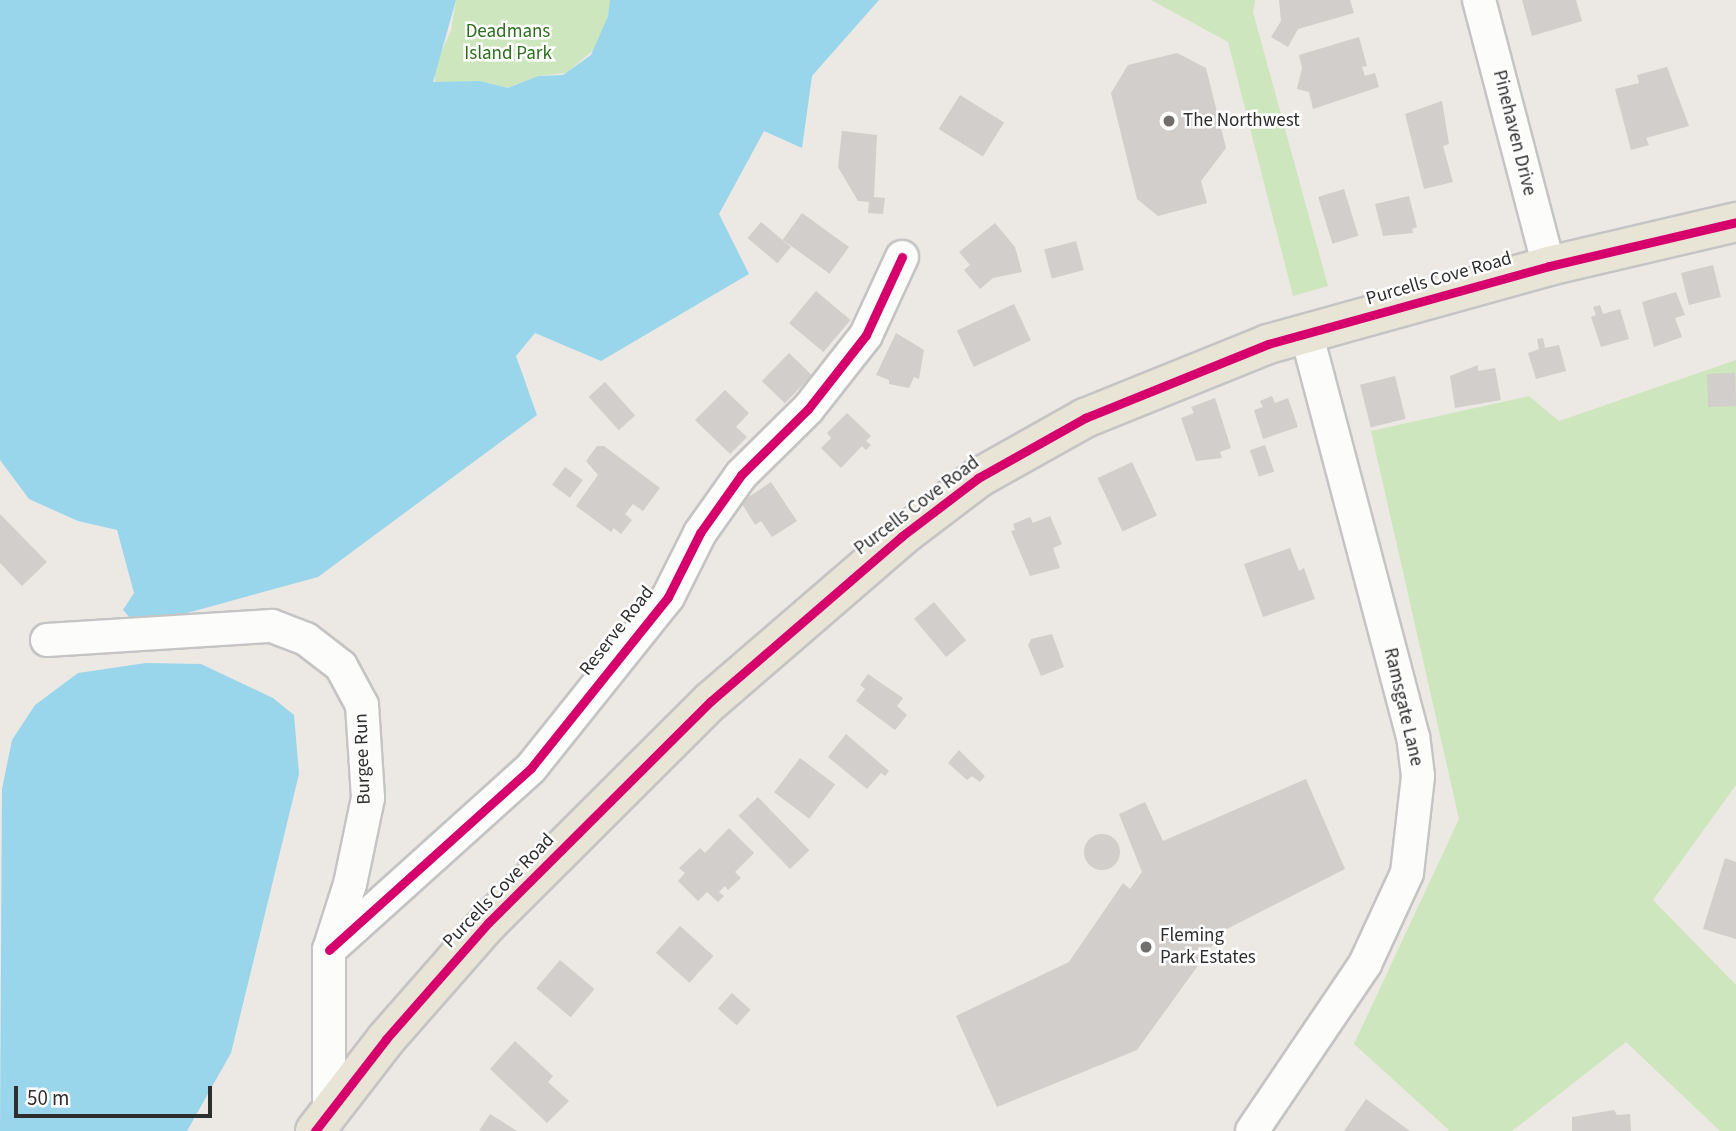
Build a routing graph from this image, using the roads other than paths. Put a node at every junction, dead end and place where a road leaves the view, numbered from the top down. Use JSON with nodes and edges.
{"nodes":[{"id":1,"x":1479,"y":0,"type":"edge"},
{"id":2,"x":1736,"y":222,"type":"edge"},
{"id":3,"x":902,"y":257,"type":"dead end"},
{"id":4,"x":1549,"y":266,"type":"junction"},
{"id":5,"x":1306,"y":333,"type":"junction"},
{"id":6,"x":47,"y":640,"type":"dead end"},
{"id":7,"x":329,"y":950,"type":"junction"},
{"id":8,"x":322,"y":1121,"type":"edge"},
{"id":9,"x":1252,"y":1131,"type":"edge"}],
"edges":[{"from":1,"to":4,"type":"street","name":"Pinehaven Drive"},
{"from":2,"to":4,"type":"main road","name":"Purcells Cove Road"},
{"from":3,"to":7,"type":"street","name":"Reserve Road"},
{"from":4,"to":5,"type":"main road","name":"Purcells Cove Road"},
{"from":5,"to":8,"type":"main road","name":"Purcells Cove Road"},
{"from":5,"to":9,"type":"street","name":"Ramsgate Lane"},
{"from":6,"to":7,"type":"street","name":"Burgee Run"},
{"from":7,"to":8,"type":"street"}]}
